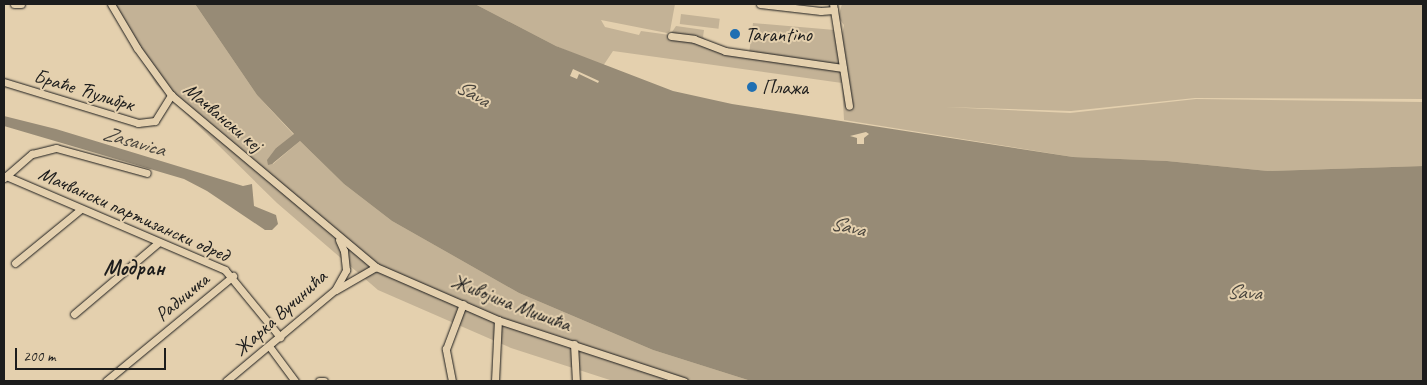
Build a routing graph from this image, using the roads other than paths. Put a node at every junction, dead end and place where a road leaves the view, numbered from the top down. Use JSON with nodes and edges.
{"nodes":[{"id":1,"x":14,"y":4,"type":"edge"},
{"id":2,"x":21,"y":4,"type":"edge"},
{"id":3,"x":111,"y":4,"type":"edge"},
{"id":4,"x":760,"y":4,"type":"edge"},
{"id":5,"x":833,"y":7,"type":"edge"},
{"id":6,"x":672,"y":36,"type":"dead end"},
{"id":7,"x":843,"y":68,"type":"junction"},
{"id":8,"x":4,"y":82,"type":"edge"},
{"id":9,"x":171,"y":95,"type":"junction"},
{"id":10,"x":849,"y":106,"type":"dead end"},
{"id":11,"x":146,"y":173,"type":"dead end"},
{"id":12,"x":5,"y":177,"type":"edge"},
{"id":13,"x":81,"y":209,"type":"junction"},
{"id":14,"x":336,"y":236,"type":"junction"},
{"id":15,"x":159,"y":242,"type":"junction"},
{"id":16,"x":15,"y":263,"type":"dead end"},
{"id":17,"x":376,"y":267,"type":"junction"},
{"id":18,"x":233,"y":276,"type":"junction"},
{"id":19,"x":336,"y":290,"type":"junction"},
{"id":20,"x":462,"y":304,"type":"junction"},
{"id":21,"x":74,"y":314,"type":"dead end"},
{"id":22,"x":498,"y":320,"type":"junction"},
{"id":23,"x":280,"y":337,"type":"junction"},
{"id":24,"x":574,"y":344,"type":"junction"},
{"id":25,"x":269,"y":346,"type":"junction"},
{"id":26,"x":106,"y":381,"type":"edge"},
{"id":27,"x":226,"y":381,"type":"edge"},
{"id":28,"x":295,"y":381,"type":"edge"},
{"id":29,"x":319,"y":381,"type":"edge"},
{"id":30,"x":324,"y":381,"type":"edge"},
{"id":31,"x":452,"y":381,"type":"edge"},
{"id":32,"x":495,"y":381,"type":"edge"},
{"id":33,"x":576,"y":381,"type":"edge"},
{"id":34,"x":684,"y":381,"type":"edge"}],
"edges":[{"from":1,"to":2,"type":"street"},
{"from":3,"to":9,"type":"street","name":"Мачвански кеј"},
{"from":4,"to":5,"type":"street"},
{"from":5,"to":7,"type":"street"},
{"from":6,"to":7,"type":"street"},
{"from":7,"to":10,"type":"street"},
{"from":8,"to":9,"type":"street","name":"Браће Ћулибрк"},
{"from":9,"to":14,"type":"street","name":"Мачвански кеј"},
{"from":11,"to":12,"type":"street"},
{"from":12,"to":13,"type":"street","name":"Мачвански партизански одред"},
{"from":13,"to":15,"type":"street","name":"Мачвански партизански одред"},
{"from":13,"to":16,"type":"street"},
{"from":14,"to":17,"type":"street","name":"Живојина Мишића"},
{"from":14,"to":19,"type":"street","name":"Жарка Вучинића"},
{"from":15,"to":18,"type":"street","name":"Мачвански партизански одред"},
{"from":15,"to":21,"type":"street"},
{"from":17,"to":19,"type":"street"},
{"from":17,"to":20,"type":"street","name":"Живојина Мишића"},
{"from":18,"to":23,"type":"street","name":"Мачвански партизански одред"},
{"from":18,"to":26,"type":"street","name":"Радничка"},
{"from":19,"to":23,"type":"street","name":"Жарка Вучинића"},
{"from":20,"to":22,"type":"street","name":"Живојина Мишића"},
{"from":20,"to":31,"type":"street"},
{"from":22,"to":24,"type":"street","name":"Живојина Мишића"},
{"from":22,"to":32,"type":"street"},
{"from":23,"to":25,"type":"street","name":"Жарка Вучинића"},
{"from":24,"to":33,"type":"street"},
{"from":24,"to":34,"type":"street","name":"Живојина Мишића"},
{"from":25,"to":27,"type":"street","name":"Жарка Вучинића"},
{"from":25,"to":28,"type":"street"},
{"from":29,"to":30,"type":"street"}]}
